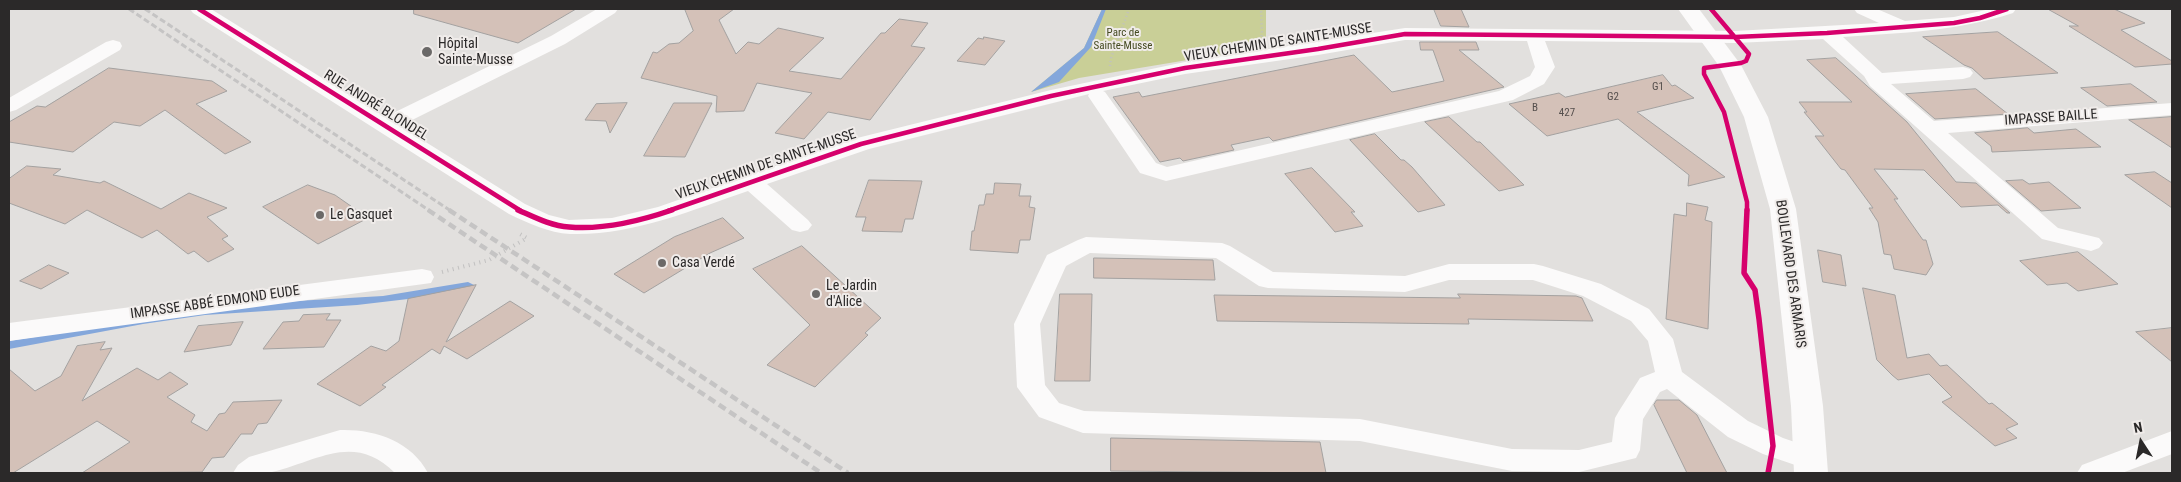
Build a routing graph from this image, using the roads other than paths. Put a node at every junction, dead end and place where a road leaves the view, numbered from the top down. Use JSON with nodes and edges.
{"nodes":[{"id":1,"x":199,"y":9,"type":"edge"},
{"id":2,"x":609,"y":9,"type":"edge"},
{"id":3,"x":1688,"y":9,"type":"edge"},
{"id":4,"x":1862,"y":9,"type":"edge"},
{"id":5,"x":2007,"y":9,"type":"edge"},
{"id":6,"x":1902,"y":27,"type":"junction"},
{"id":7,"x":1826,"y":33,"type":"junction"},
{"id":8,"x":1534,"y":35,"type":"junction"},
{"id":9,"x":1710,"y":37,"type":"junction"},
{"id":10,"x":113,"y":46,"type":"dead end"},
{"id":11,"x":1963,"y":73,"type":"dead end"},
{"id":12,"x":1875,"y":79,"type":"junction"},
{"id":13,"x":1103,"y":90,"type":"junction"},
{"id":14,"x":9,"y":106,"type":"edge"},
{"id":15,"x":2172,"y":109,"type":"edge"},
{"id":16,"x":384,"y":126,"type":"junction"},
{"id":17,"x":1929,"y":128,"type":"junction"},
{"id":18,"x":752,"y":182,"type":"junction"},
{"id":19,"x":542,"y":221,"type":"joint"},
{"id":20,"x":800,"y":225,"type":"dead end"},
{"id":21,"x":2091,"y":243,"type":"dead end"},
{"id":22,"x":422,"y":277,"type":"road end"},
{"id":23,"x":9,"y":332,"type":"edge"},
{"id":24,"x":1670,"y":377,"type":"junction"},
{"id":25,"x":2165,"y":451,"type":"edge"},
{"id":26,"x":280,"y":466,"type":"edge"},
{"id":27,"x":1811,"y":466,"type":"edge"},
{"id":28,"x":248,"y":473,"type":"edge"},
{"id":29,"x":413,"y":473,"type":"edge"},
{"id":30,"x":2092,"y":473,"type":"edge"}],
"edges":[{"from":1,"to":16,"type":"street","name":"RUE ANDRÉ BLONDEL"},
{"from":2,"to":16,"type":"street"},
{"from":3,"to":9,"type":"main road","name":"BOULEVARD DES ARMARIS"},
{"from":4,"to":6,"type":"street"},
{"from":5,"to":6,"type":"street","name":"VIEUX CHEMIN DE SAINTE-MUSSE"},
{"from":6,"to":7,"type":"street","name":"VIEUX CHEMIN DE SAINTE-MUSSE"},
{"from":7,"to":9,"type":"street","name":"VIEUX CHEMIN DE SAINTE-MUSSE"},
{"from":7,"to":12,"type":"street"},
{"from":8,"to":9,"type":"street","name":"VIEUX CHEMIN DE SAINTE-MUSSE"},
{"from":8,"to":13,"type":"street","name":"VIEUX CHEMIN DE SAINTE-MUSSE"},
{"from":8,"to":13,"type":"street"},
{"from":9,"to":27,"type":"main road","name":"BOULEVARD DES ARMARIS"},
{"from":10,"to":14,"type":"street"},
{"from":11,"to":12,"type":"street"},
{"from":12,"to":17,"type":"street"},
{"from":13,"to":18,"type":"street","name":"VIEUX CHEMIN DE SAINTE-MUSSE"},
{"from":15,"to":17,"type":"street","name":"IMPASSE BAILLE"},
{"from":16,"to":19,"type":"street","name":"RUE ANDRÉ BLONDEL"},
{"from":17,"to":21,"type":"street"},
{"from":18,"to":19,"type":"street","name":"VIEUX CHEMIN DE SAINTE-MUSSE"},
{"from":18,"to":20,"type":"street"},
{"from":22,"to":23,"type":"street","name":"IMPASSE ABBÉ EDMOND EUDE"},
{"from":24,"to":24,"type":"street"},
{"from":24,"to":27,"type":"street"},
{"from":25,"to":30,"type":"street"},
{"from":26,"to":28,"type":"street"},
{"from":26,"to":29,"type":"street"}]}
